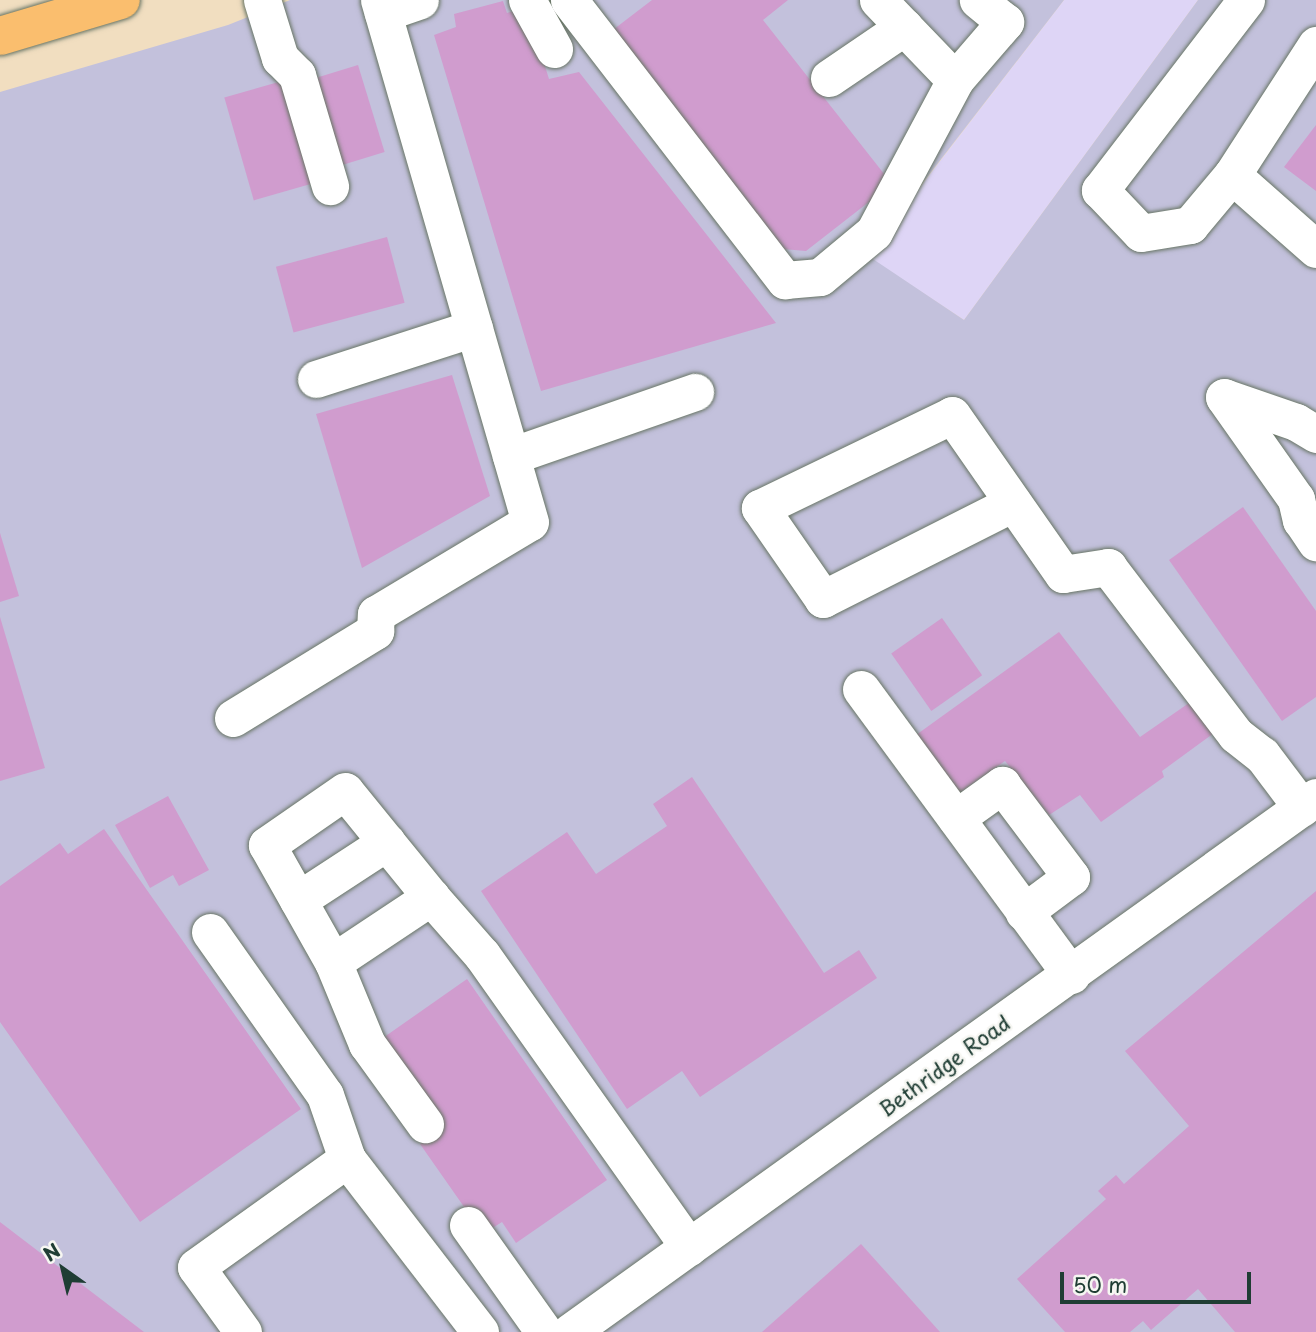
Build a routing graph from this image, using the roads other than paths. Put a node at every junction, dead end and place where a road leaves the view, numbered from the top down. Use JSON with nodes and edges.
{"nodes":[{"id":1,"x":121,"y":0,"type":"edge"},
{"id":2,"x":262,"y":0,"type":"edge"},
{"id":3,"x":420,"y":0,"type":"edge"},
{"id":4,"x":527,"y":0,"type":"edge"},
{"id":5,"x":569,"y":0,"type":"edge"},
{"id":6,"x":878,"y":0,"type":"edge"},
{"id":7,"x":978,"y":0,"type":"edge"},
{"id":8,"x":1246,"y":0,"type":"edge"},
{"id":9,"x":381,"y":6,"type":"edge"},
{"id":10,"x":904,"y":27,"type":"junction"},
{"id":11,"x":0,"y":36,"type":"edge"},
{"id":12,"x":1316,"y":45,"type":"edge"},
{"id":13,"x":554,"y":50,"type":"dead end"},
{"id":14,"x":829,"y":78,"type":"dead end"},
{"id":15,"x":955,"y":80,"type":"junction"},
{"id":16,"x":1232,"y":176,"type":"junction"},
{"id":17,"x":330,"y":186,"type":"dead end"},
{"id":18,"x":1316,"y":249,"type":"edge"},
{"id":19,"x":474,"y":328,"type":"junction"},
{"id":20,"x":316,"y":379,"type":"dead end"},
{"id":21,"x":695,"y":392,"type":"dead end"},
{"id":22,"x":1316,"y":434,"type":"edge"},
{"id":23,"x":511,"y":456,"type":"junction"},
{"id":24,"x":1013,"y":503,"type":"junction"},
{"id":25,"x":1316,"y":542,"type":"edge"},
{"id":26,"x":861,"y":689,"type":"dead end"},
{"id":27,"x":233,"y":718,"type":"dead end"},
{"id":28,"x":1309,"y":803,"type":"edge"},
{"id":29,"x":956,"y":818,"type":"junction"},
{"id":30,"x":387,"y":842,"type":"junction"},
{"id":31,"x":431,"y":897,"type":"junction"},
{"id":32,"x":298,"y":900,"type":"junction"},
{"id":33,"x":1024,"y":912,"type":"junction"},
{"id":34,"x":210,"y":932,"type":"dead end"},
{"id":35,"x":333,"y":962,"type":"junction"},
{"id":36,"x":1071,"y":975,"type":"junction"},
{"id":37,"x":425,"y":1124,"type":"dead end"},
{"id":38,"x":347,"y":1159,"type":"junction"},
{"id":39,"x":468,"y":1226,"type":"dead end"},
{"id":40,"x":689,"y":1247,"type":"junction"},
{"id":41,"x":243,"y":1332,"type":"edge"},
{"id":42,"x":480,"y":1332,"type":"edge"},
{"id":43,"x":544,"y":1332,"type":"edge"},
{"id":44,"x":570,"y":1332,"type":"edge"}],
"edges":[{"from":1,"to":11,"type":"main road"},
{"from":2,"to":17,"type":"street"},
{"from":3,"to":9,"type":"street"},
{"from":4,"to":13,"type":"street"},
{"from":5,"to":15,"type":"street"},
{"from":6,"to":10,"type":"street"},
{"from":7,"to":15,"type":"street"},
{"from":8,"to":16,"type":"street"},
{"from":9,"to":19,"type":"street"},
{"from":10,"to":14,"type":"street"},
{"from":10,"to":15,"type":"street"},
{"from":12,"to":16,"type":"street"},
{"from":16,"to":18,"type":"street"},
{"from":19,"to":20,"type":"street"},
{"from":19,"to":23,"type":"street"},
{"from":21,"to":23,"type":"street"},
{"from":22,"to":25,"type":"street"},
{"from":23,"to":27,"type":"street"},
{"from":24,"to":24,"type":"street"},
{"from":24,"to":28,"type":"street"},
{"from":26,"to":29,"type":"street"},
{"from":28,"to":36,"type":"street","name":"Bethridge Road"},
{"from":29,"to":33,"type":"street"},
{"from":29,"to":33,"type":"street"},
{"from":30,"to":31,"type":"street"},
{"from":30,"to":32,"type":"street"},
{"from":30,"to":32,"type":"street"},
{"from":31,"to":35,"type":"street"},
{"from":31,"to":40,"type":"street"},
{"from":32,"to":35,"type":"street"},
{"from":33,"to":36,"type":"street"},
{"from":34,"to":38,"type":"street"},
{"from":35,"to":37,"type":"street"},
{"from":36,"to":40,"type":"street","name":"Bethridge Road"},
{"from":38,"to":41,"type":"street"},
{"from":38,"to":42,"type":"street"},
{"from":39,"to":43,"type":"street"},
{"from":40,"to":44,"type":"street","name":"Bethridge Road"}]}
